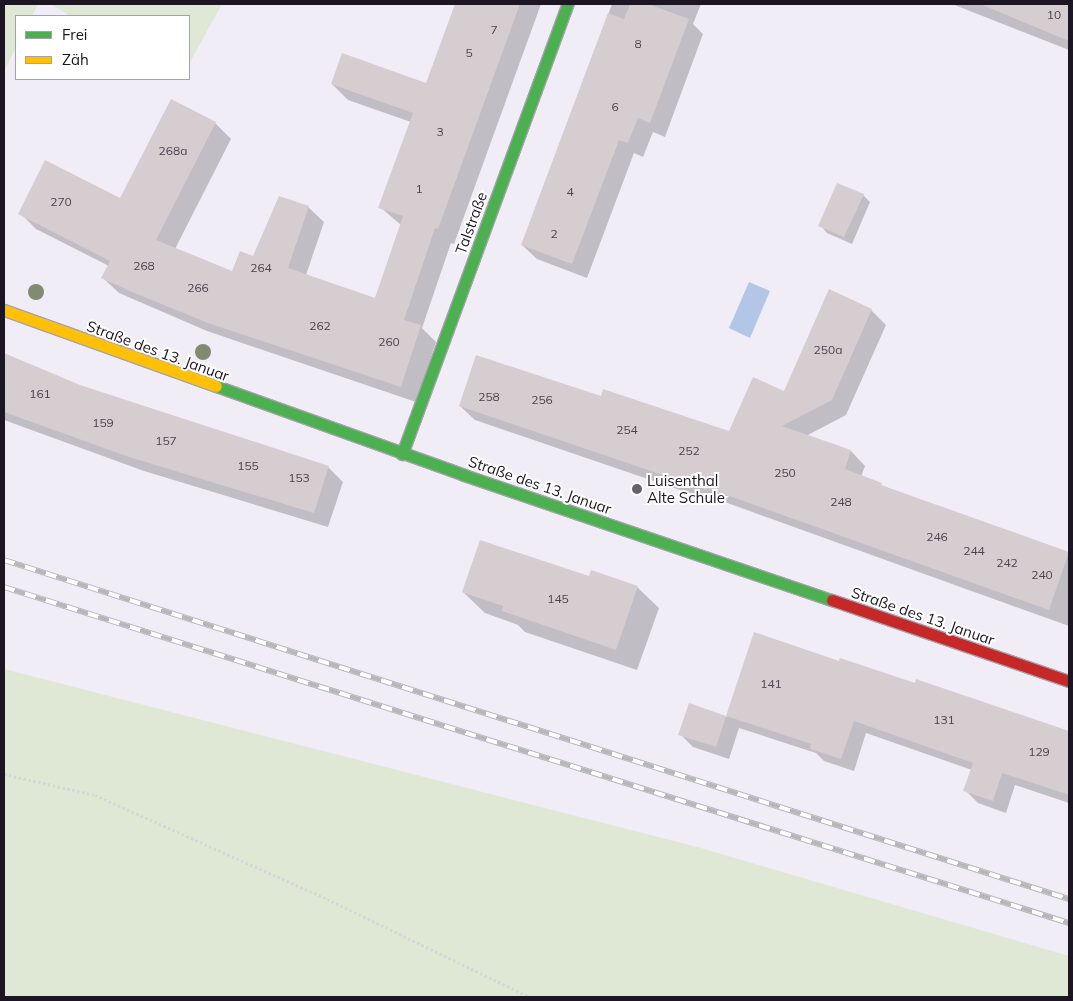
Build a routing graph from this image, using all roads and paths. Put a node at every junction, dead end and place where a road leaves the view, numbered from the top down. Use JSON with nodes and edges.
{"nodes":[{"id":1,"x":568,"y":4,"type":"edge"},
{"id":2,"x":4,"y":310,"type":"edge"},
{"id":3,"x":402,"y":454,"type":"junction"},
{"id":4,"x":1069,"y":681,"type":"edge"},
{"id":5,"x":4,"y":774,"type":"edge"},
{"id":6,"x":530,"y":997,"type":"edge"}],
"edges":[{"from":1,"to":3,"type":"main road","name":"Talstraße"},
{"from":2,"to":3,"type":"main road","name":"Straße des 13. Januar"},
{"from":3,"to":4,"type":"main road","name":"Straße des 13. Januar"},
{"from":5,"to":6,"type":"path"}]}
